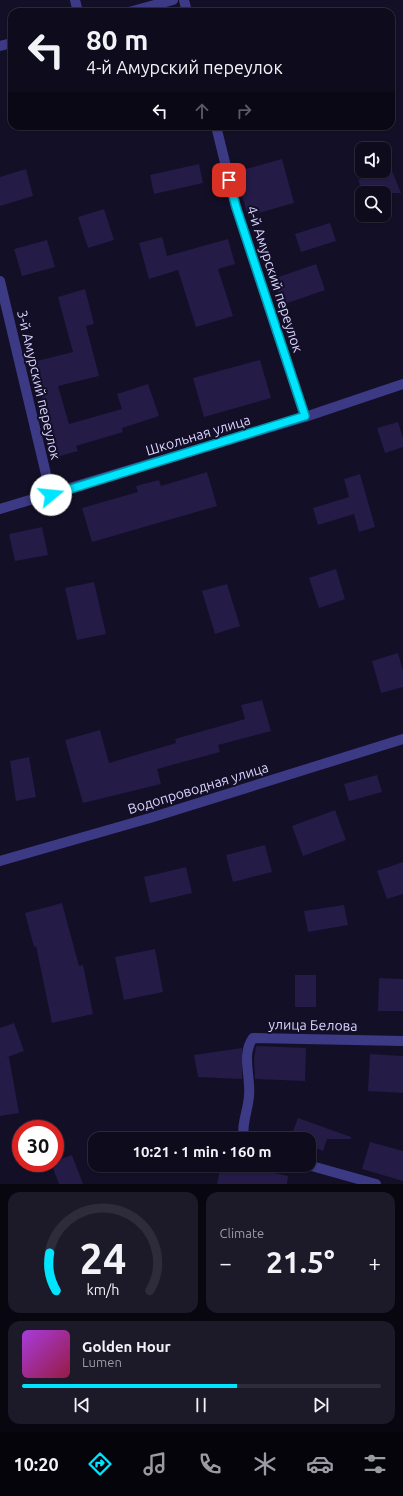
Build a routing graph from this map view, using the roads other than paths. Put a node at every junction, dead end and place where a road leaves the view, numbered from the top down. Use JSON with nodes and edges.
{"nodes":[{"id":1,"x":173,"y":0,"type":"edge"},
{"id":2,"x":144,"y":8,"type":"edge"},
{"id":3,"x":217,"y":130,"type":"edge"},
{"id":4,"x":0,"y":281,"type":"edge"},
{"id":5,"x":403,"y":384,"type":"edge"},
{"id":6,"x":305,"y":416,"type":"junction"},
{"id":7,"x":51,"y":495,"type":"junction"},
{"id":8,"x":0,"y":509,"type":"edge"},
{"id":9,"x":403,"y":739,"type":"edge"},
{"id":10,"x":0,"y":861,"type":"edge"},
{"id":11,"x":403,"y":1041,"type":"edge"},
{"id":12,"x":242,"y":1132,"type":"edge"},
{"id":13,"x":316,"y":1167,"type":"edge"},
{"id":14,"x":376,"y":1184,"type":"edge"}],
"edges":[{"from":1,"to":2,"type":"street"},
{"from":3,"to":6,"type":"street","name":"4-й Амурский переулок"},
{"from":4,"to":7,"type":"street","name":"3-й Амурский переулок"},
{"from":5,"to":6,"type":"street","name":"Школьная улица"},
{"from":6,"to":7,"type":"street","name":"Школьная улица"},
{"from":7,"to":8,"type":"street","name":"Школьная улица"},
{"from":9,"to":10,"type":"street","name":"Водопроводная улица"},
{"from":11,"to":12,"type":"street","name":"улица Белова"},
{"from":13,"to":14,"type":"street"}]}
